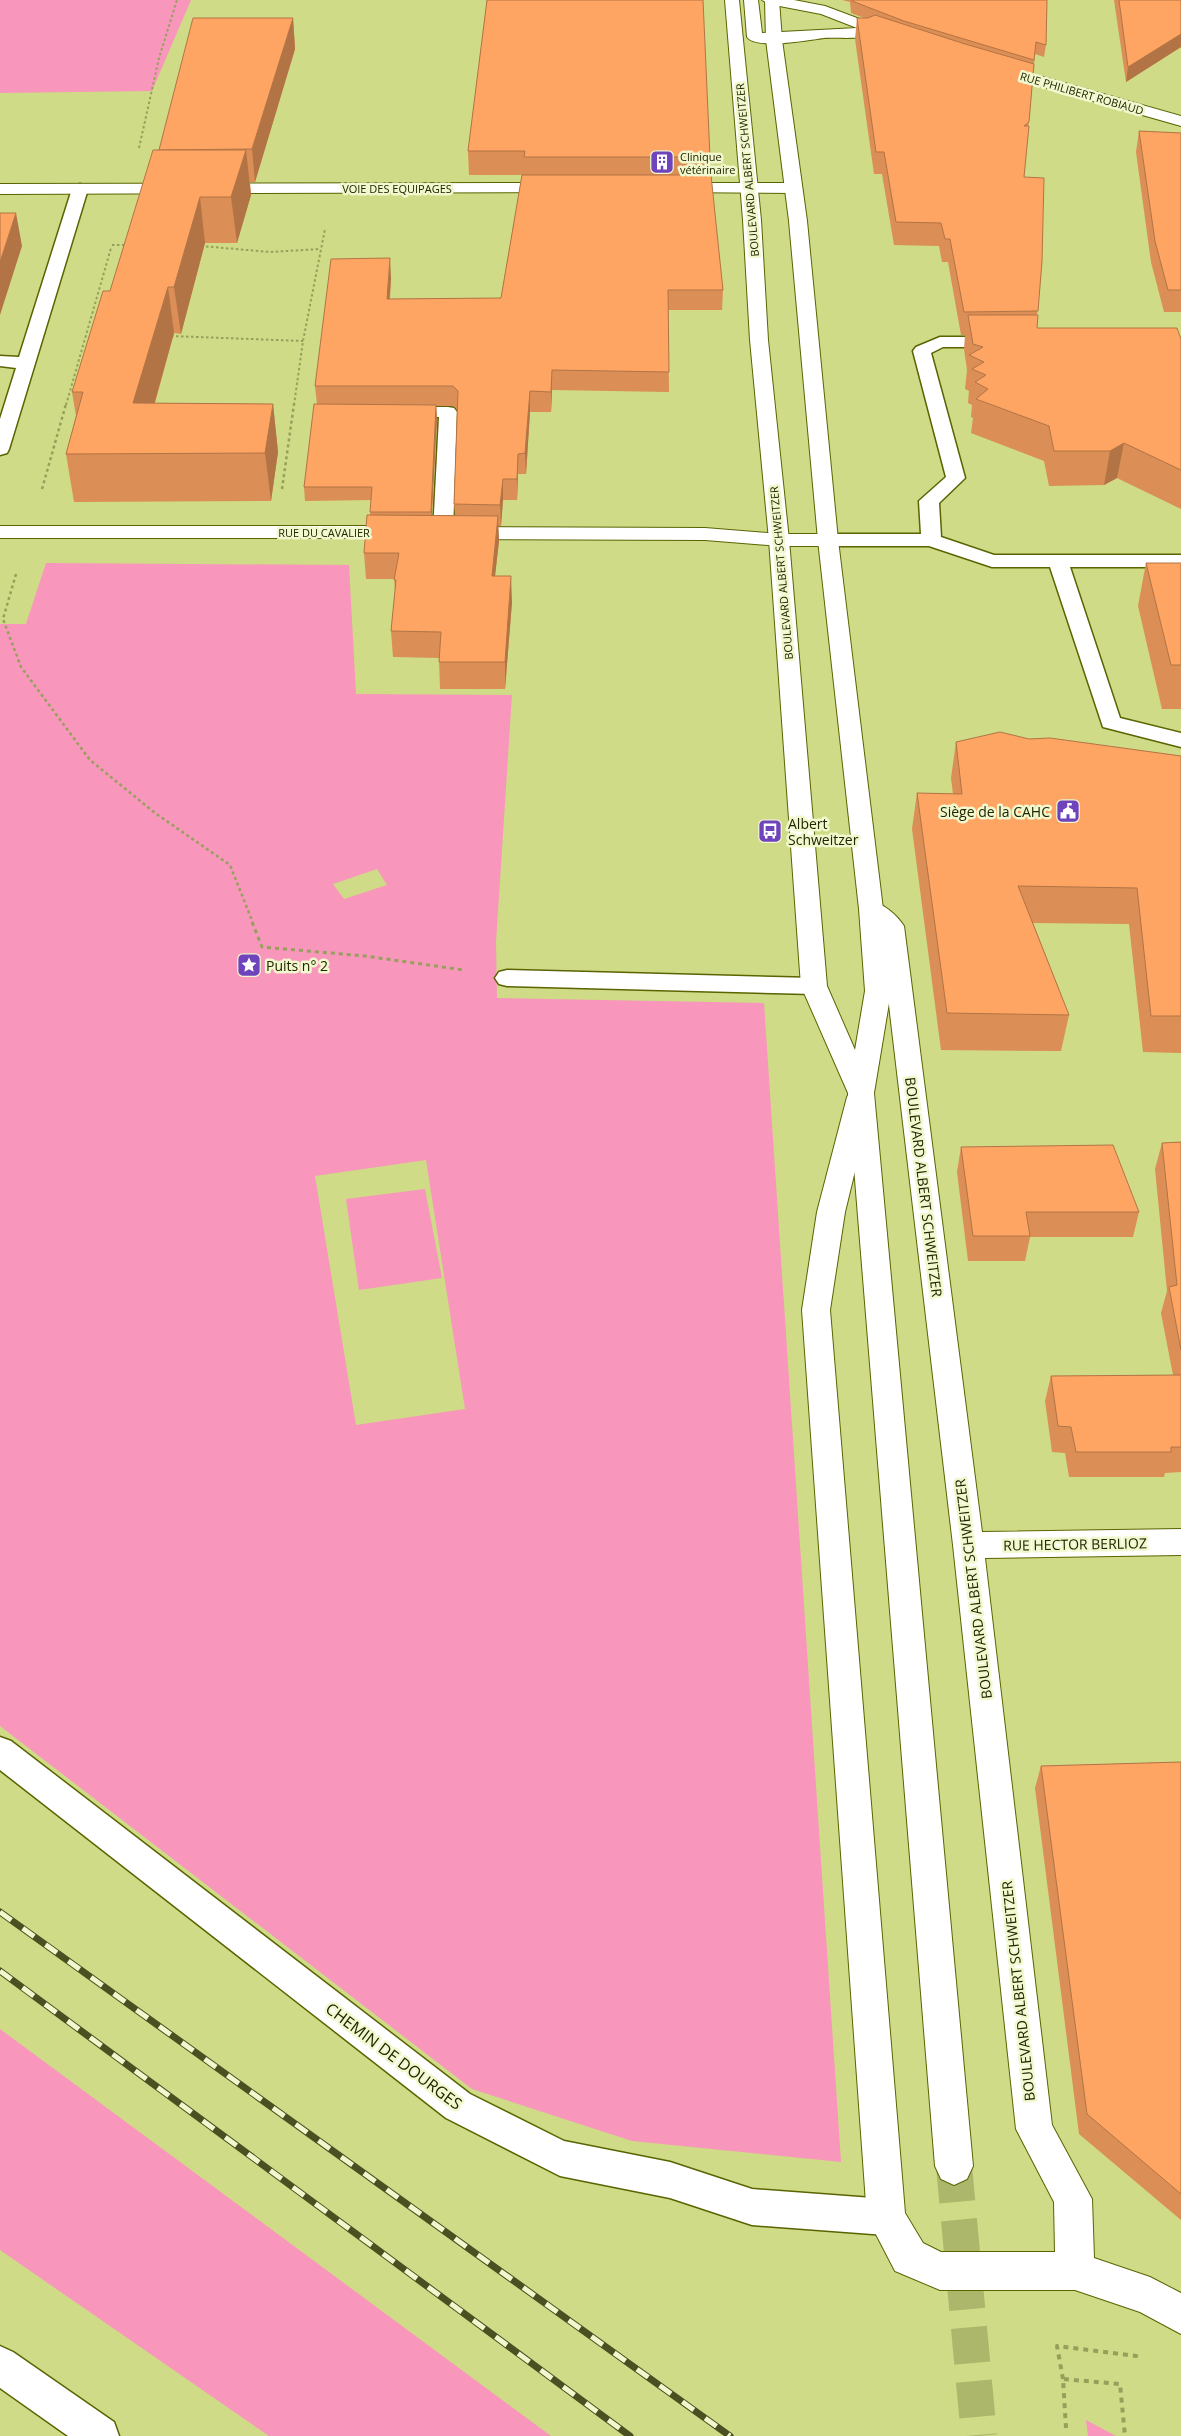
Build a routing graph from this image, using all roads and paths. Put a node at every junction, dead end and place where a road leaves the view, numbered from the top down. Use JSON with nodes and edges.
{"nodes":[{"id":1,"x":177,"y":0,"type":"edge"},
{"id":2,"x":732,"y":0,"type":"edge"},
{"id":3,"x":771,"y":0,"type":"edge"},
{"id":4,"x":752,"y":3,"type":"edge"},
{"id":5,"x":755,"y":37,"type":"junction"},
{"id":6,"x":774,"y":40,"type":"junction"},
{"id":7,"x":736,"y":44,"type":"junction"},
{"id":8,"x":978,"y":63,"type":"edge"},
{"id":9,"x":1181,"y":121,"type":"edge"},
{"id":10,"x":0,"y":188,"type":"edge"},
{"id":11,"x":130,"y":188,"type":"junction"},
{"id":12,"x":333,"y":188,"type":"junction"},
{"id":13,"x":578,"y":188,"type":"edge"},
{"id":14,"x":656,"y":188,"type":"edge"},
{"id":15,"x":748,"y":188,"type":"junction"},
{"id":16,"x":794,"y":188,"type":"junction"},
{"id":17,"x":80,"y":189,"type":"junction"},
{"id":18,"x":131,"y":245,"type":"edge"},
{"id":19,"x":198,"y":245,"type":"edge"},
{"id":20,"x":320,"y":249,"type":"junction"},
{"id":21,"x":162,"y":336,"type":"edge"},
{"id":22,"x":303,"y":341,"type":"junction"},
{"id":23,"x":1017,"y":342,"type":"edge"},
{"id":24,"x":0,"y":361,"type":"edge"},
{"id":25,"x":27,"y":363,"type":"junction"},
{"id":26,"x":380,"y":412,"type":"edge"},
{"id":27,"x":0,"y":450,"type":"edge"},
{"id":28,"x":0,"y":532,"type":"edge"},
{"id":29,"x":29,"y":532,"type":"junction"},
{"id":30,"x":276,"y":532,"type":"junction"},
{"id":31,"x":443,"y":532,"type":"junction"},
{"id":32,"x":779,"y":540,"type":"junction"},
{"id":33,"x":828,"y":540,"type":"junction"},
{"id":34,"x":930,"y":540,"type":"junction"},
{"id":35,"x":1058,"y":561,"type":"junction"},
{"id":36,"x":1181,"y":561,"type":"edge"},
{"id":37,"x":1181,"y":740,"type":"edge"},
{"id":38,"x":871,"y":909,"type":"junction"},
{"id":39,"x":507,"y":978,"type":"joint"},
{"id":40,"x":814,"y":986,"type":"junction"},
{"id":41,"x":861,"y":1093,"type":"junction"},
{"id":42,"x":1181,"y":1542,"type":"edge"},
{"id":43,"x":968,"y":1545,"type":"junction"},
{"id":44,"x":0,"y":1751,"type":"edge"},
{"id":45,"x":954,"y":2166,"type":"tunnel mouth"},
{"id":46,"x":886,"y":2217,"type":"junction"},
{"id":47,"x":1074,"y":2271,"type":"junction"},
{"id":48,"x":1166,"y":2305,"type":"edge"},
{"id":49,"x":0,"y":2365,"type":"edge"},
{"id":50,"x":1063,"y":2379,"type":"junction"},
{"id":51,"x":1066,"y":2428,"type":"dead end"},
{"id":52,"x":100,"y":2436,"type":"edge"},
{"id":53,"x":1125,"y":2436,"type":"edge"}],
"edges":[{"from":1,"to":11,"type":"path"},
{"from":2,"to":7,"type":"main road","name":"BOULEVARD ALBERT SCHWEITZER"},
{"from":3,"to":4,"type":"main road"},
{"from":3,"to":6,"type":"main road","name":"BOULEVARD ALBERT SCHWEITZER"},
{"from":3,"to":6,"type":"main road"},
{"from":4,"to":5,"type":"main road"},
{"from":5,"to":6,"type":"main road"},
{"from":5,"to":7,"type":"main road"},
{"from":6,"to":16,"type":"main road","name":"BOULEVARD ALBERT SCHWEITZER"},
{"from":7,"to":15,"type":"main road","name":"BOULEVARD ALBERT SCHWEITZER"},
{"from":8,"to":9,"type":"main road","name":"RUE PHILIBERT ROBIAUD"},
{"from":10,"to":17,"type":"main road","name":"VOIE DES EQUIPAGES"},
{"from":11,"to":12,"type":"main road","name":"VOIE DES EQUIPAGES"},
{"from":11,"to":17,"type":"main road","name":"VOIE DES EQUIPAGES"},
{"from":12,"to":13,"type":"main road","name":"VOIE DES EQUIPAGES"},
{"from":12,"to":20,"type":"path"},
{"from":14,"to":15,"type":"main road"},
{"from":15,"to":16,"type":"main road"},
{"from":15,"to":32,"type":"main road","name":"BOULEVARD ALBERT SCHWEITZER"},
{"from":16,"to":33,"type":"main road","name":"BOULEVARD ALBERT SCHWEITZER"},
{"from":17,"to":25,"type":"lane"},
{"from":18,"to":29,"type":"path"},
{"from":19,"to":20,"type":"path"},
{"from":20,"to":22,"type":"path"},
{"from":21,"to":22,"type":"path"},
{"from":22,"to":30,"type":"path"},
{"from":23,"to":34,"type":"lane"},
{"from":24,"to":25,"type":"lane"},
{"from":25,"to":27,"type":"lane"},
{"from":26,"to":31,"type":"lane"},
{"from":28,"to":29,"type":"main road","name":"RUE DU CAVALIER"},
{"from":29,"to":30,"type":"main road","name":"RUE DU CAVALIER"},
{"from":29,"to":39,"type":"path"},
{"from":30,"to":31,"type":"main road","name":"RUE DU CAVALIER"},
{"from":31,"to":32,"type":"main road","name":"RUE DU CAVALIER"},
{"from":32,"to":33,"type":"main road","name":"RUE DU CAVALIER"},
{"from":32,"to":40,"type":"main road","name":"BOULEVARD ALBERT SCHWEITZER"},
{"from":33,"to":34,"type":"lane"},
{"from":33,"to":38,"type":"main road","name":"BOULEVARD ALBERT SCHWEITZER"},
{"from":34,"to":35,"type":"lane"},
{"from":35,"to":36,"type":"lane"},
{"from":35,"to":37,"type":"lane"},
{"from":38,"to":41,"type":"main road","name":"BOULEVARD ALBERT SCHWEITZER"},
{"from":38,"to":43,"type":"main road","name":"BOULEVARD ALBERT SCHWEITZER"},
{"from":39,"to":40,"type":"lane"},
{"from":40,"to":41,"type":"main road","name":"BOULEVARD ALBERT SCHWEITZER"},
{"from":41,"to":45,"type":"main road","name":"BOULEVARD ALBERT SCHWEITZER"},
{"from":41,"to":46,"type":"main road","name":"BOULEVARD ALBERT SCHWEITZER"},
{"from":42,"to":43,"type":"main road","name":"RUE HECTOR BERLIOZ"},
{"from":43,"to":47,"type":"main road","name":"BOULEVARD ALBERT SCHWEITZER"},
{"from":44,"to":46,"type":"lane","name":"CHEMIN DE DOURGES"},
{"from":46,"to":47,"type":"main road"},
{"from":47,"to":48,"type":"main road"},
{"from":48,"to":50,"type":"path"},
{"from":49,"to":52,"type":"lane"},
{"from":50,"to":51,"type":"path"},
{"from":50,"to":53,"type":"path"}]}
